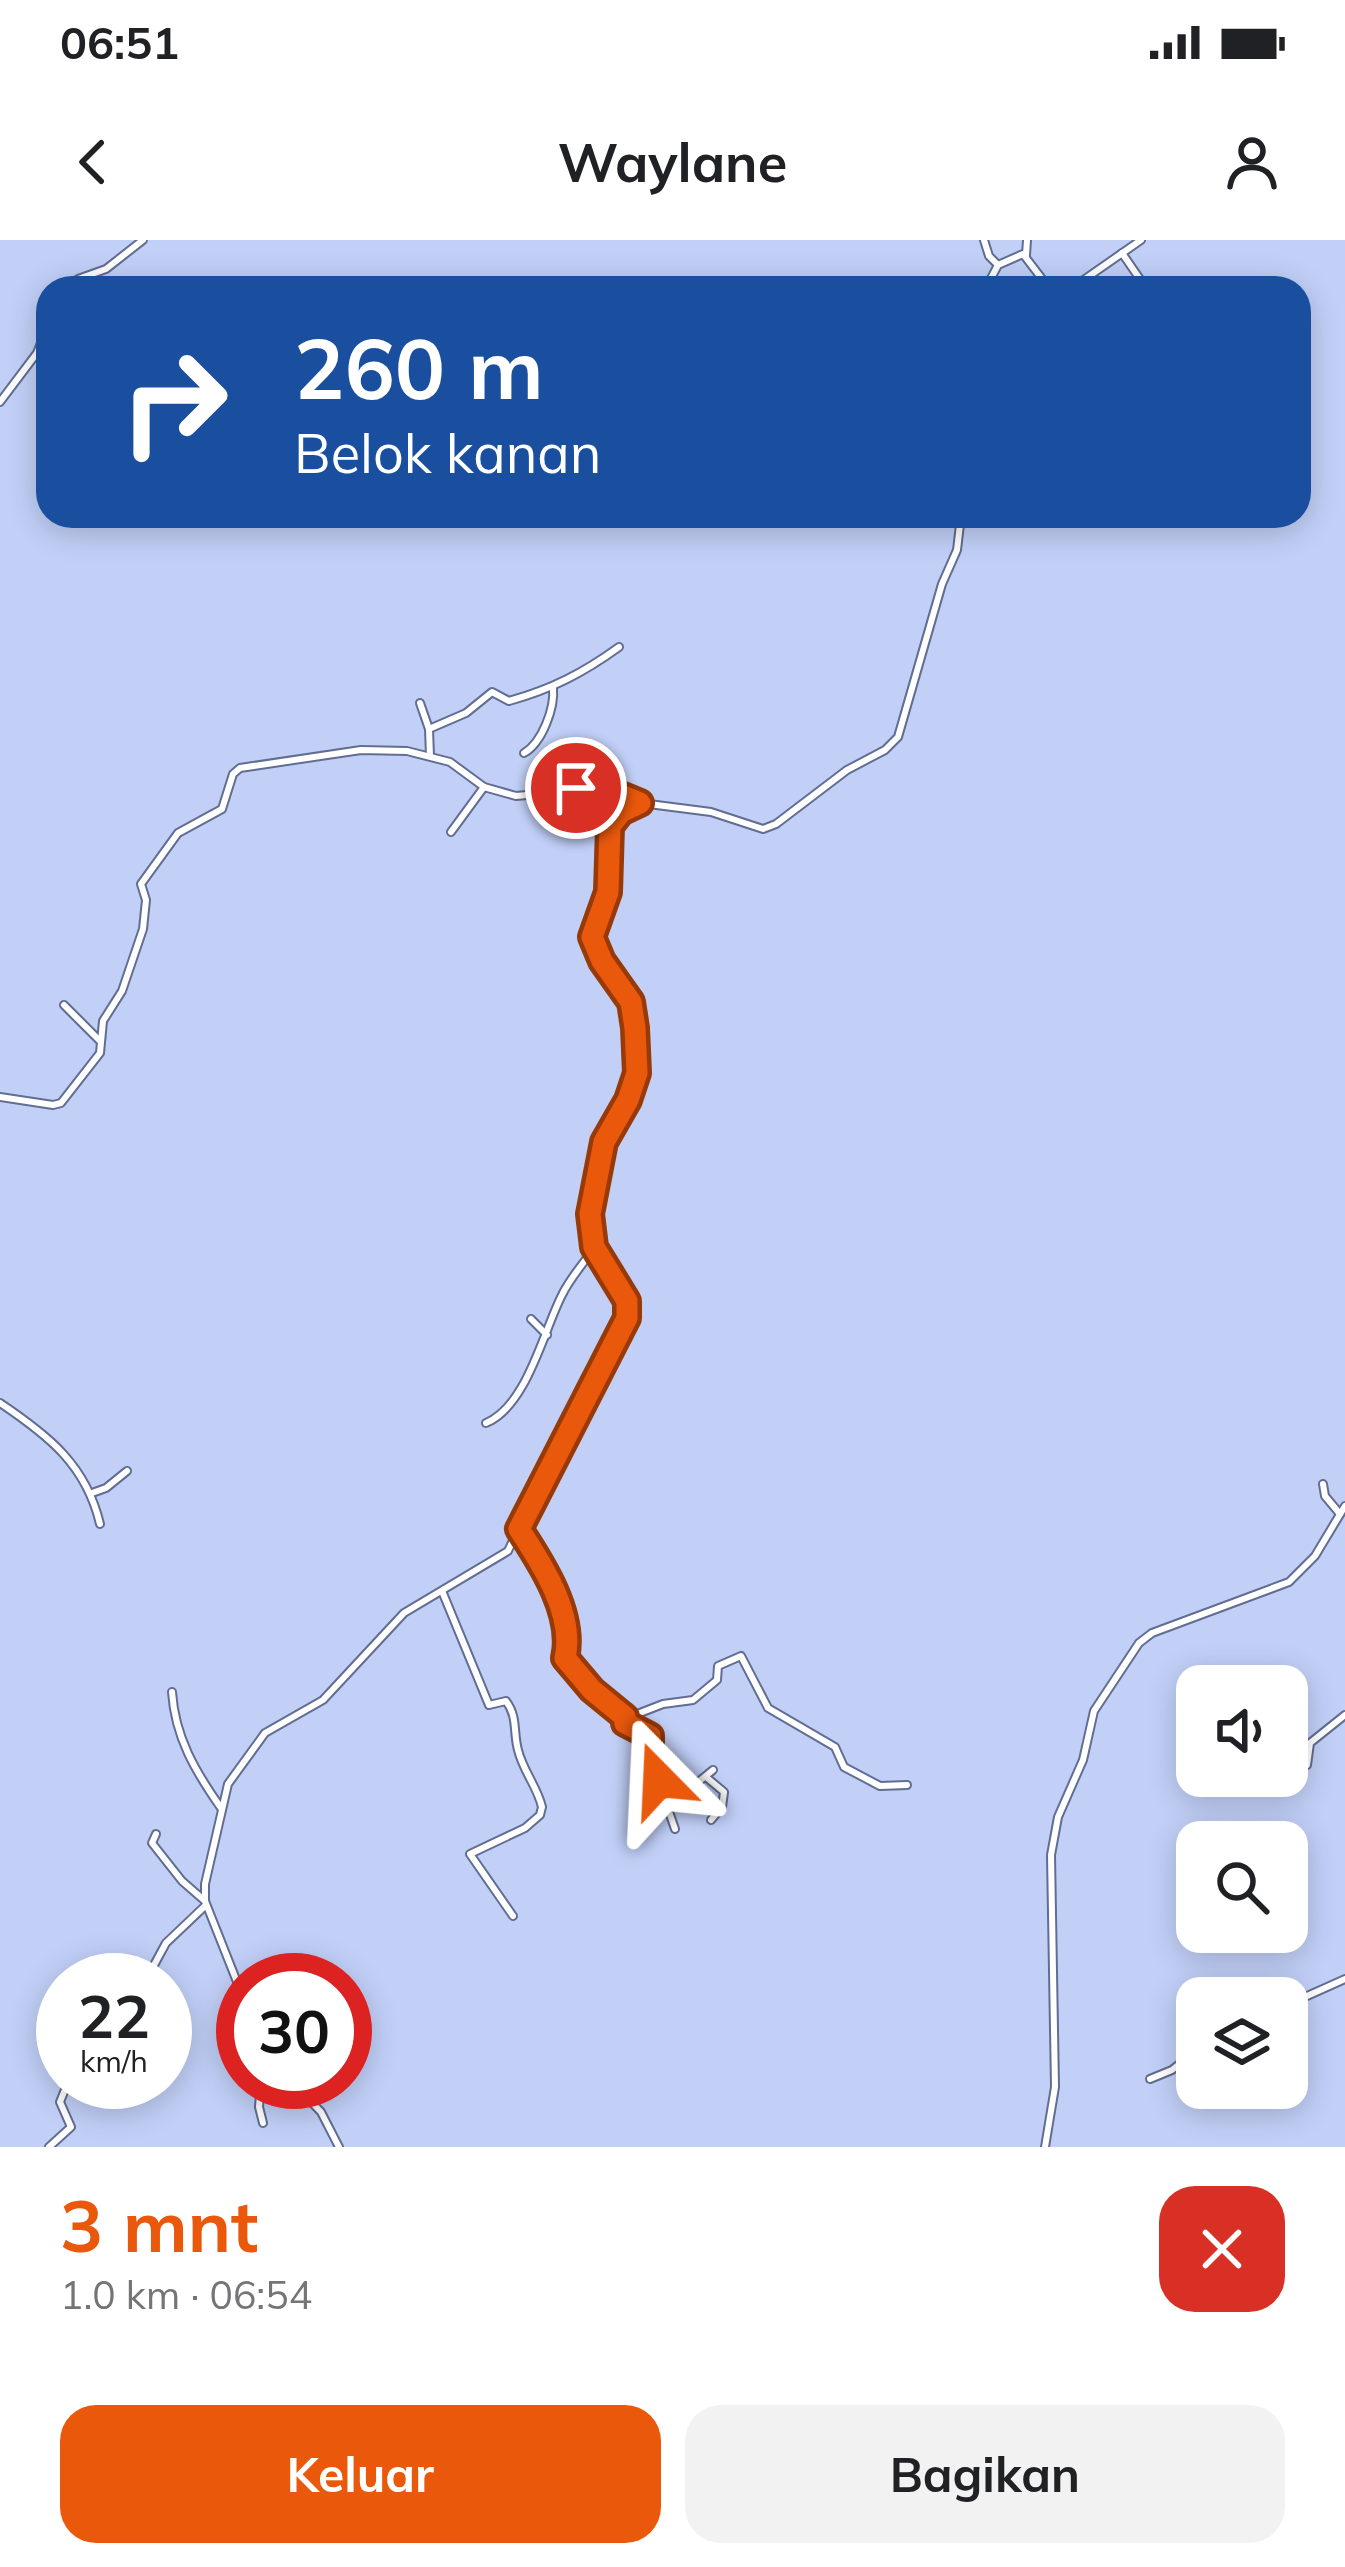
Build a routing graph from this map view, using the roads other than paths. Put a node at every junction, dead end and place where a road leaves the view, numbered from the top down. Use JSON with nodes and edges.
{"nodes":[{"id":1,"x":143,"y":240,"type":"edge"},
{"id":2,"x":984,"y":240,"type":"edge"},
{"id":3,"x":1027,"y":240,"type":"edge"},
{"id":4,"x":1141,"y":240,"type":"edge"},
{"id":5,"x":1122,"y":254,"type":"junction"},
{"id":6,"x":1026,"y":255,"type":"junction"},
{"id":7,"x":998,"y":265,"type":"junction"},
{"id":8,"x":86,"y":276,"type":"edge"},
{"id":9,"x":992,"y":276,"type":"edge"},
{"id":10,"x":1041,"y":276,"type":"edge"},
{"id":11,"x":1090,"y":276,"type":"edge"},
{"id":12,"x":1138,"y":276,"type":"edge"},
{"id":13,"x":36,"y":354,"type":"edge"},
{"id":14,"x":0,"y":402,"type":"edge"},
{"id":15,"x":960,"y":528,"type":"edge"},
{"id":16,"x":619,"y":647,"type":"dead end"},
{"id":17,"x":553,"y":688,"type":"junction"},
{"id":18,"x":420,"y":703,"type":"dead end"},
{"id":19,"x":429,"y":729,"type":"junction"},
{"id":20,"x":524,"y":753,"type":"dead end"},
{"id":21,"x":430,"y":756,"type":"junction"},
{"id":22,"x":484,"y":787,"type":"junction"},
{"id":23,"x":640,"y":803,"type":"junction"},
{"id":24,"x":451,"y":832,"type":"dead end"},
{"id":25,"x":64,"y":1005,"type":"dead end"},
{"id":26,"x":103,"y":1044,"type":"junction"},
{"id":27,"x":0,"y":1097,"type":"edge"},
{"id":28,"x":594,"y":1247,"type":"junction"},
{"id":29,"x":531,"y":1319,"type":"dead end"},
{"id":30,"x":547,"y":1335,"type":"junction"},
{"id":31,"x":0,"y":1403,"type":"edge"},
{"id":32,"x":486,"y":1423,"type":"dead end"},
{"id":33,"x":127,"y":1471,"type":"dead end"},
{"id":34,"x":1323,"y":1484,"type":"dead end"},
{"id":35,"x":92,"y":1493,"type":"junction"},
{"id":36,"x":1343,"y":1510,"type":"edge"},
{"id":37,"x":100,"y":1524,"type":"dead end"},
{"id":38,"x":519,"y":1529,"type":"junction"},
{"id":39,"x":442,"y":1591,"type":"junction"},
{"id":40,"x":172,"y":1691,"type":"dead end"},
{"id":41,"x":1345,"y":1715,"type":"edge"},
{"id":42,"x":625,"y":1717,"type":"junction"},
{"id":43,"x":1308,"y":1758,"type":"edge"},
{"id":44,"x":907,"y":1785,"type":"dead end"},
{"id":45,"x":668,"y":1799,"type":"junction"},
{"id":46,"x":221,"y":1808,"type":"junction"},
{"id":47,"x":711,"y":1820,"type":"dead end"},
{"id":48,"x":675,"y":1829,"type":"dead end"},
{"id":49,"x":156,"y":1834,"type":"dead end"},
{"id":50,"x":205,"y":1903,"type":"junction"},
{"id":51,"x":513,"y":1916,"type":"dead end"},
{"id":52,"x":161,"y":1953,"type":"edge"},
{"id":53,"x":225,"y":1953,"type":"edge"},
{"id":54,"x":1345,"y":1979,"type":"edge"},
{"id":55,"x":1308,"y":1996,"type":"edge"},
{"id":56,"x":1176,"y":2067,"type":"edge"},
{"id":57,"x":1150,"y":2079,"type":"dead end"},
{"id":58,"x":64,"y":2109,"type":"edge"},
{"id":59,"x":259,"y":2109,"type":"edge"},
{"id":60,"x":318,"y":2109,"type":"edge"},
{"id":61,"x":262,"y":2123,"type":"dead end"},
{"id":62,"x":50,"y":2147,"type":"edge"},
{"id":63,"x":339,"y":2147,"type":"edge"},
{"id":64,"x":1046,"y":2147,"type":"edge"}],
"edges":[{"from":1,"to":8,"type":"street"},
{"from":2,"to":7,"type":"street"},
{"from":3,"to":6,"type":"street"},
{"from":4,"to":5,"type":"street"},
{"from":5,"to":11,"type":"street"},
{"from":5,"to":12,"type":"street"},
{"from":6,"to":7,"type":"street"},
{"from":6,"to":10,"type":"street"},
{"from":7,"to":9,"type":"street"},
{"from":13,"to":14,"type":"street"},
{"from":15,"to":23,"type":"street"},
{"from":16,"to":17,"type":"street"},
{"from":17,"to":19,"type":"street"},
{"from":17,"to":20,"type":"street"},
{"from":18,"to":19,"type":"street"},
{"from":19,"to":21,"type":"street"},
{"from":21,"to":22,"type":"street"},
{"from":21,"to":26,"type":"street"},
{"from":22,"to":23,"type":"street"},
{"from":22,"to":24,"type":"street"},
{"from":23,"to":28,"type":"street"},
{"from":25,"to":26,"type":"street"},
{"from":26,"to":27,"type":"street"},
{"from":28,"to":30,"type":"street"},
{"from":28,"to":38,"type":"street"},
{"from":29,"to":30,"type":"street"},
{"from":30,"to":32,"type":"street"},
{"from":31,"to":35,"type":"street"},
{"from":33,"to":35,"type":"street"},
{"from":34,"to":36,"type":"street"},
{"from":35,"to":37,"type":"street"},
{"from":36,"to":64,"type":"street"},
{"from":38,"to":39,"type":"street"},
{"from":38,"to":42,"type":"street"},
{"from":39,"to":46,"type":"street"},
{"from":39,"to":51,"type":"street"},
{"from":40,"to":46,"type":"street"},
{"from":41,"to":43,"type":"street"},
{"from":42,"to":44,"type":"street"},
{"from":42,"to":45,"type":"street"},
{"from":45,"to":47,"type":"street"},
{"from":45,"to":48,"type":"street"},
{"from":46,"to":50,"type":"street"},
{"from":49,"to":50,"type":"street"},
{"from":50,"to":52,"type":"street"},
{"from":50,"to":53,"type":"street"},
{"from":54,"to":55,"type":"street"},
{"from":56,"to":57,"type":"street"},
{"from":58,"to":62,"type":"street"},
{"from":59,"to":61,"type":"street"},
{"from":60,"to":63,"type":"street"}]}
